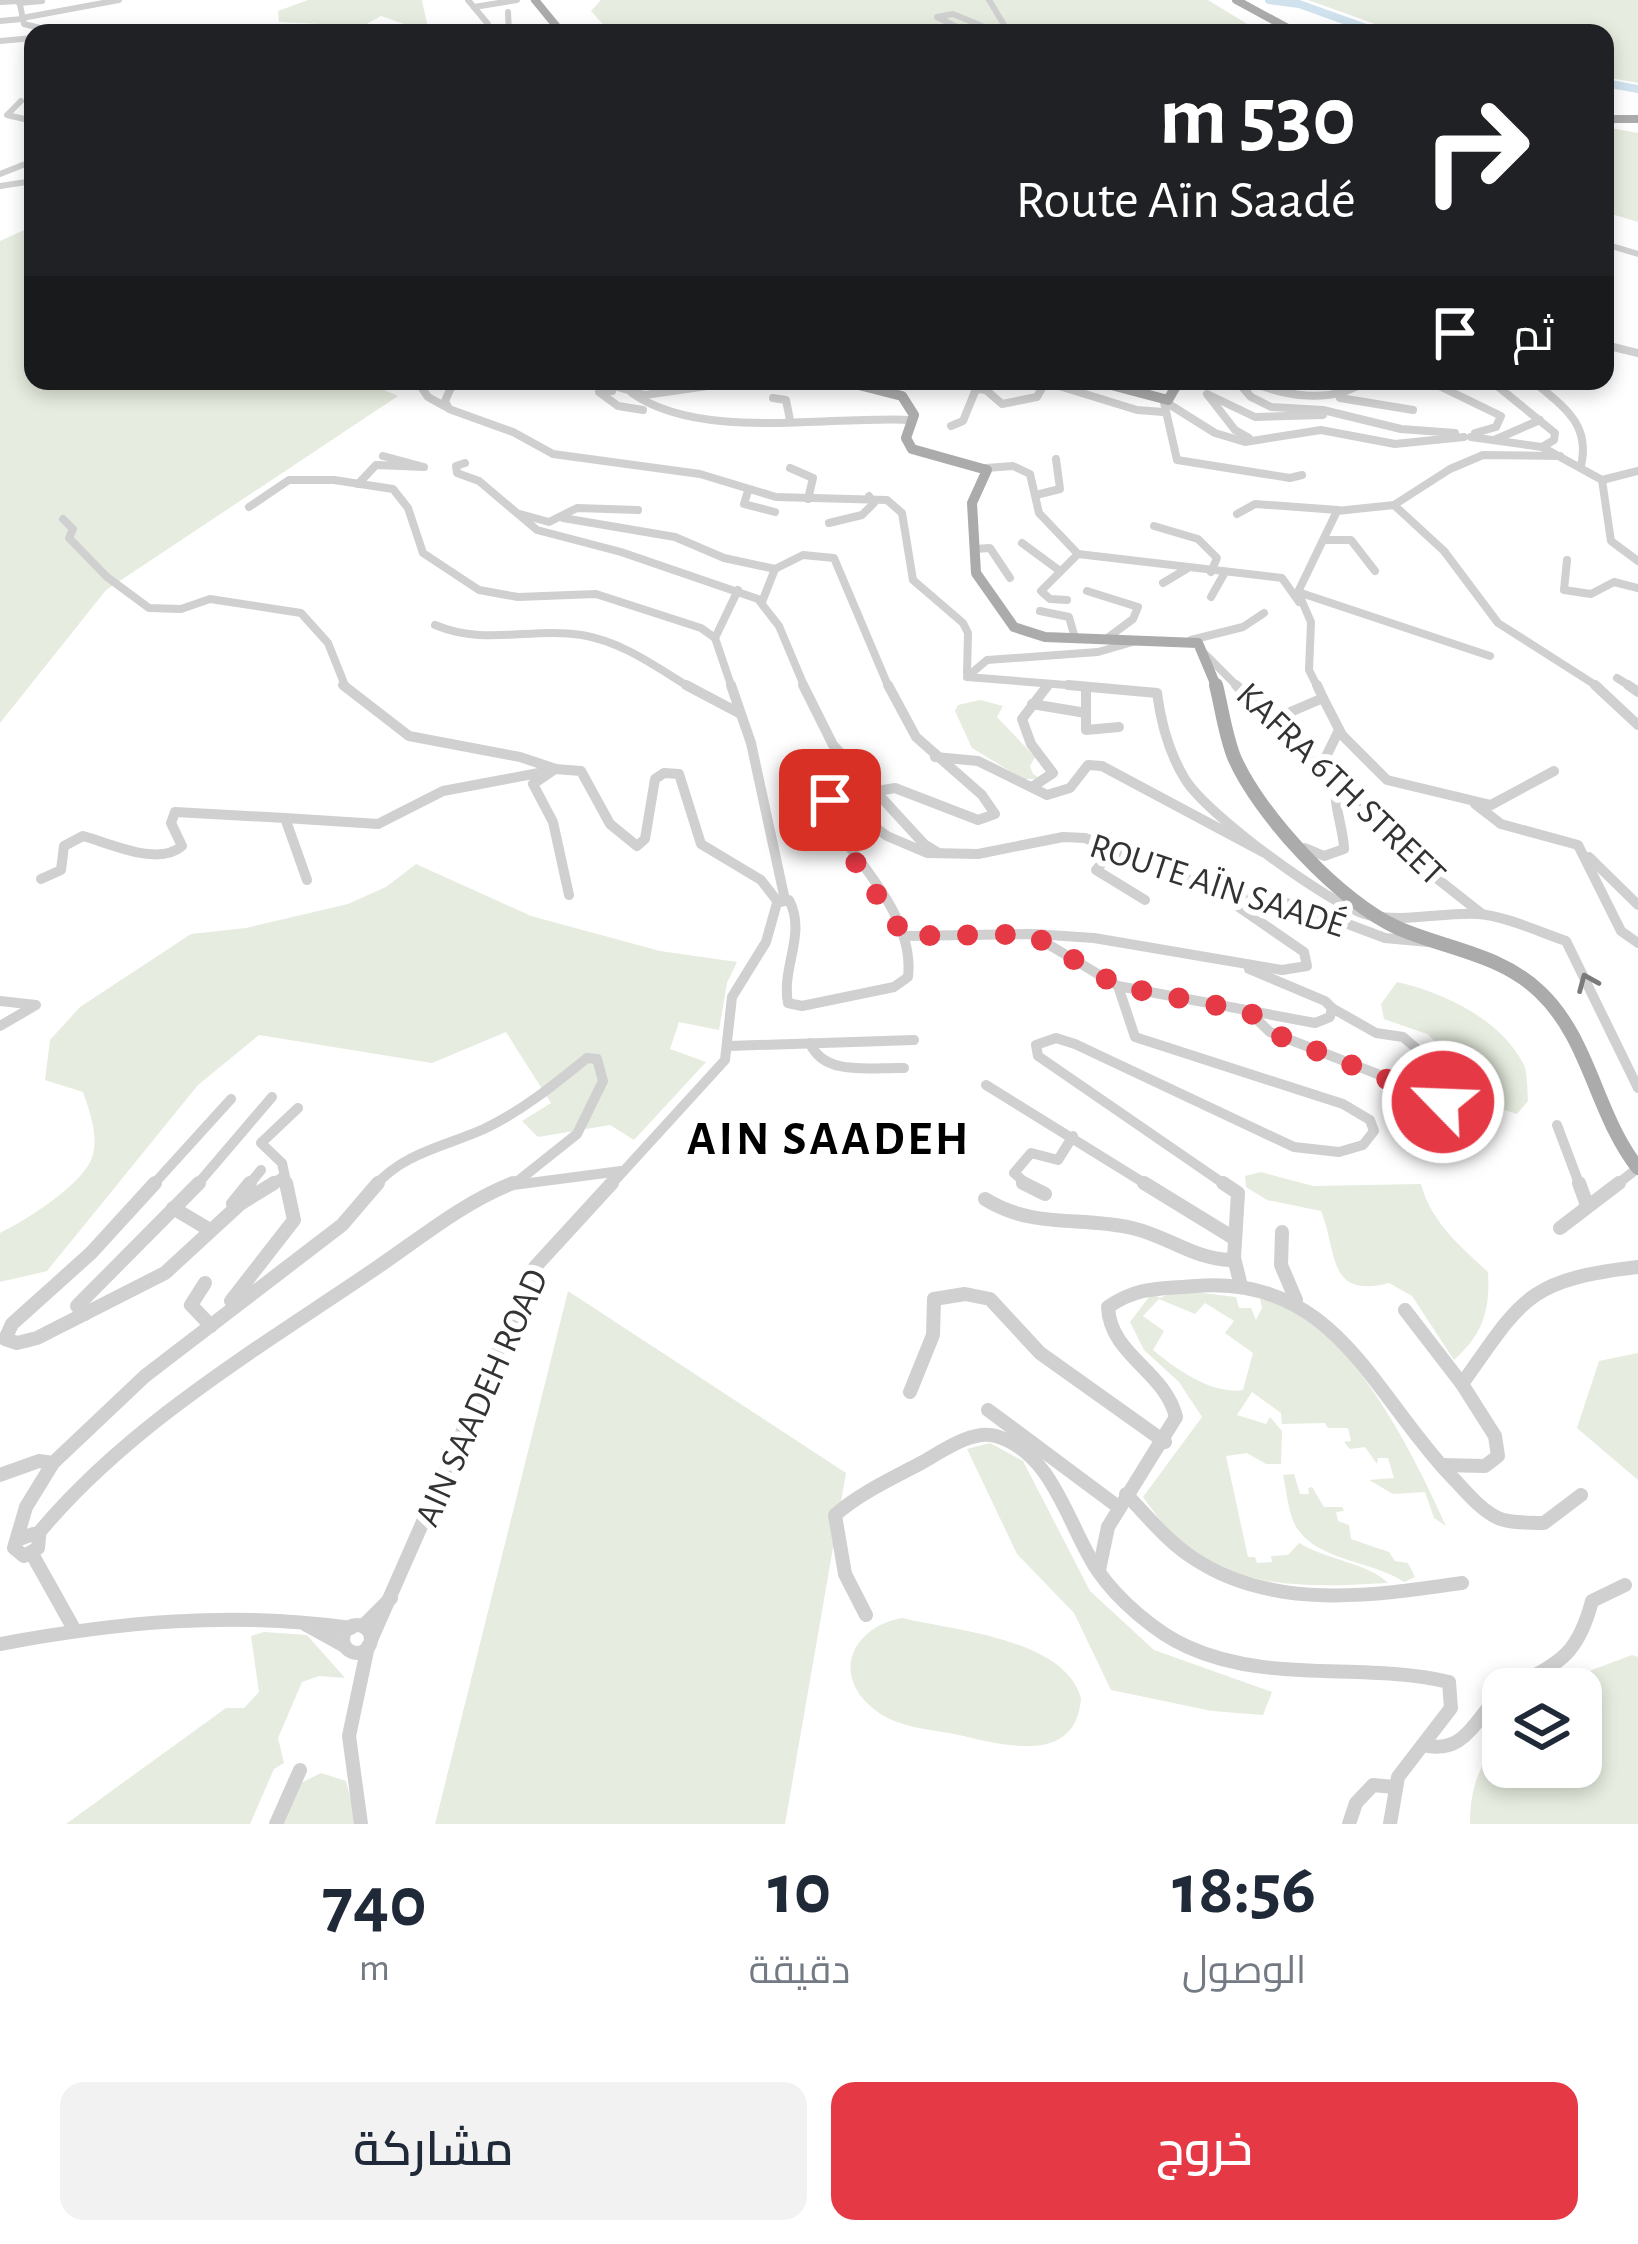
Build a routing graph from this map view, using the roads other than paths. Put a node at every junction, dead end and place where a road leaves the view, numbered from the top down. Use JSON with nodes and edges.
{"nodes":[{"id":1,"x":119,"y":0,"type":"edge"},
{"id":2,"x":468,"y":0,"type":"edge"},
{"id":3,"x":517,"y":0,"type":"edge"},
{"id":4,"x":535,"y":0,"type":"edge"},
{"id":5,"x":1236,"y":0,"type":"edge"},
{"id":6,"x":20,"y":1,"type":"edge"},
{"id":7,"x":42,"y":1,"type":"edge"},
{"id":8,"x":0,"y":2,"type":"edge"},
{"id":9,"x":475,"y":7,"type":"junction"},
{"id":10,"x":508,"y":12,"type":"dead end"},
{"id":11,"x":22,"y":19,"type":"junction"},
{"id":12,"x":0,"y":22,"type":"edge"},
{"id":13,"x":26,"y":24,"type":"edge"},
{"id":14,"x":488,"y":24,"type":"edge"},
{"id":15,"x":509,"y":24,"type":"edge"},
{"id":16,"x":556,"y":24,"type":"edge"},
{"id":17,"x":951,"y":24,"type":"edge"},
{"id":18,"x":977,"y":24,"type":"edge"},
{"id":19,"x":1280,"y":24,"type":"edge"},
{"id":20,"x":21,"y":100,"type":"dead end"},
{"id":21,"x":24,"y":119,"type":"edge"},
{"id":22,"x":423,"y":390,"type":"edge"},
{"id":23,"x":451,"y":390,"type":"edge"},
{"id":24,"x":622,"y":390,"type":"edge"},
{"id":25,"x":683,"y":390,"type":"edge"},
{"id":26,"x":880,"y":390,"type":"edge"},
{"id":27,"x":977,"y":390,"type":"edge"},
{"id":28,"x":982,"y":390,"type":"edge"},
{"id":29,"x":1041,"y":390,"type":"edge"},
{"id":30,"x":1074,"y":390,"type":"edge"},
{"id":31,"x":1137,"y":390,"type":"edge"},
{"id":32,"x":1244,"y":390,"type":"edge"},
{"id":33,"x":1269,"y":390,"type":"edge"},
{"id":34,"x":1349,"y":390,"type":"edge"},
{"id":35,"x":1448,"y":390,"type":"edge"},
{"id":36,"x":1502,"y":390,"type":"edge"},
{"id":37,"x":1543,"y":390,"type":"edge"},
{"id":38,"x":1307,"y":392,"type":"junction"},
{"id":39,"x":633,"y":394,"type":"junction"},
{"id":40,"x":1169,"y":397,"type":"edge"},
{"id":41,"x":773,"y":398,"type":"dead end"},
{"id":42,"x":446,"y":406,"type":"junction"},
{"id":43,"x":643,"y":410,"type":"dead end"},
{"id":44,"x":1413,"y":410,"type":"dead end"},
{"id":45,"x":1331,"y":412,"type":"junction"},
{"id":46,"x":723,"y":420,"type":"junction"},
{"id":47,"x":790,"y":420,"type":"junction"},
{"id":48,"x":913,"y":420,"type":"junction"},
{"id":49,"x":1540,"y":420,"type":"junction"},
{"id":50,"x":951,"y":426,"type":"dead end"},
{"id":51,"x":767,"y":435,"type":"dead end"},
{"id":52,"x":1467,"y":435,"type":"junction"},
{"id":53,"x":1493,"y":440,"type":"junction"},
{"id":54,"x":1265,"y":442,"type":"junction"},
{"id":55,"x":1542,"y":447,"type":"junction"},
{"id":56,"x":383,"y":456,"type":"dead end"},
{"id":57,"x":1560,"y":456,"type":"junction"},
{"id":58,"x":1056,"y":459,"type":"dead end"},
{"id":59,"x":465,"y":464,"type":"dead end"},
{"id":60,"x":1581,"y":466,"type":"junction"},
{"id":61,"x":790,"y":468,"type":"dead end"},
{"id":62,"x":986,"y":468,"type":"junction"},
{"id":63,"x":1638,"y":471,"type":"edge"},
{"id":64,"x":1302,"y":475,"type":"dead end"},
{"id":65,"x":1602,"y":480,"type":"junction"},
{"id":66,"x":358,"y":484,"type":"junction"},
{"id":67,"x":748,"y":491,"type":"junction"},
{"id":68,"x":1036,"y":495,"type":"junction"},
{"id":69,"x":869,"y":496,"type":"junction"},
{"id":70,"x":808,"y":499,"type":"junction"},
{"id":71,"x":1394,"y":505,"type":"junction"},
{"id":72,"x":249,"y":507,"type":"dead end"},
{"id":73,"x":638,"y":510,"type":"dead end"},
{"id":74,"x":1339,"y":510,"type":"junction"},
{"id":75,"x":775,"y":512,"type":"dead end"},
{"id":76,"x":516,"y":514,"type":"junction"},
{"id":77,"x":1237,"y":514,"type":"dead end"},
{"id":78,"x":563,"y":518,"type":"junction"},
{"id":79,"x":63,"y":519,"type":"dead end"},
{"id":80,"x":829,"y":523,"type":"dead end"},
{"id":81,"x":1154,"y":526,"type":"dead end"},
{"id":82,"x":1326,"y":540,"type":"junction"},
{"id":83,"x":1022,"y":543,"type":"dead end"},
{"id":84,"x":975,"y":549,"type":"junction"},
{"id":85,"x":1078,"y":554,"type":"junction"},
{"id":86,"x":1567,"y":560,"type":"dead end"},
{"id":87,"x":1638,"y":561,"type":"edge"},
{"id":88,"x":1188,"y":568,"type":"junction"},
{"id":89,"x":775,"y":569,"type":"junction"},
{"id":90,"x":1060,"y":571,"type":"junction"},
{"id":91,"x":1375,"y":571,"type":"dead end"},
{"id":92,"x":1211,"y":572,"type":"junction"},
{"id":93,"x":1224,"y":574,"type":"junction"},
{"id":94,"x":1010,"y":578,"type":"dead end"},
{"id":95,"x":1162,"y":583,"type":"dead end"},
{"id":96,"x":1638,"y":588,"type":"edge"},
{"id":97,"x":1087,"y":592,"type":"dead end"},
{"id":98,"x":740,"y":593,"type":"junction"},
{"id":99,"x":1211,"y":597,"type":"dead end"},
{"id":100,"x":1299,"y":597,"type":"junction"},
{"id":101,"x":1067,"y":600,"type":"dead end"},
{"id":102,"x":762,"y":602,"type":"junction"},
{"id":103,"x":1040,"y":611,"type":"dead end"},
{"id":104,"x":1264,"y":613,"type":"dead end"},
{"id":105,"x":435,"y":625,"type":"dead end"},
{"id":106,"x":715,"y":638,"type":"junction"},
{"id":107,"x":1075,"y":638,"type":"junction"},
{"id":108,"x":1106,"y":639,"type":"junction"},
{"id":109,"x":1139,"y":640,"type":"junction"},
{"id":110,"x":1191,"y":640,"type":"junction"},
{"id":111,"x":1203,"y":652,"type":"junction"},
{"id":112,"x":1490,"y":656,"type":"dead end"},
{"id":113,"x":967,"y":673,"type":"junction"},
{"id":114,"x":1618,"y":678,"type":"dead end"},
{"id":115,"x":1048,"y":685,"type":"junction"},
{"id":116,"x":1086,"y":688,"type":"junction"},
{"id":117,"x":1638,"y":692,"type":"edge"},
{"id":118,"x":1323,"y":698,"type":"junction"},
{"id":119,"x":1032,"y":704,"type":"junction"},
{"id":120,"x":1086,"y":712,"type":"junction"},
{"id":121,"x":739,"y":713,"type":"junction"},
{"id":122,"x":1274,"y":719,"type":"junction"},
{"id":123,"x":1638,"y":725,"type":"edge"},
{"id":124,"x":1119,"y":727,"type":"dead end"},
{"id":125,"x":1339,"y":730,"type":"junction"},
{"id":126,"x":935,"y":757,"type":"junction"},
{"id":127,"x":1320,"y":769,"type":"junction"},
{"id":128,"x":551,"y":770,"type":"junction"},
{"id":129,"x":1554,"y":771,"type":"dead end"},
{"id":130,"x":1337,"y":787,"type":"junction"},
{"id":131,"x":1031,"y":788,"type":"junction"},
{"id":132,"x":878,"y":791,"type":"junction"},
{"id":133,"x":1473,"y":802,"type":"junction"},
{"id":134,"x":285,"y":818,"type":"junction"},
{"id":135,"x":1115,"y":848,"type":"junction"},
{"id":136,"x":1305,"y":848,"type":"junction"},
{"id":137,"x":1263,"y":852,"type":"junction"},
{"id":138,"x":1581,"y":852,"type":"junction"},
{"id":139,"x":946,"y":855,"type":"junction"},
{"id":140,"x":41,"y":879,"type":"dead end"},
{"id":141,"x":307,"y":880,"type":"dead end"},
{"id":142,"x":1228,"y":891,"type":"junction"},
{"id":143,"x":568,"y":895,"type":"dead end"},
{"id":144,"x":1145,"y":900,"type":"dead end"},
{"id":145,"x":781,"y":901,"type":"junction"},
{"id":146,"x":1638,"y":904,"type":"edge"},
{"id":147,"x":1482,"y":914,"type":"junction"},
{"id":148,"x":1375,"y":915,"type":"junction"},
{"id":149,"x":1031,"y":934,"type":"junction"},
{"id":150,"x":904,"y":936,"type":"junction"},
{"id":151,"x":1444,"y":940,"type":"junction"},
{"id":152,"x":1638,"y":943,"type":"edge"},
{"id":153,"x":1230,"y":961,"type":"junction"},
{"id":154,"x":1118,"y":986,"type":"junction"},
{"id":155,"x":0,"y":1001,"type":"edge"},
{"id":156,"x":1332,"y":1008,"type":"junction"},
{"id":157,"x":1250,"y":1012,"type":"junction"},
{"id":158,"x":0,"y":1026,"type":"edge"},
{"id":159,"x":914,"y":1040,"type":"dead end"},
{"id":160,"x":810,"y":1043,"type":"junction"},
{"id":161,"x":729,"y":1046,"type":"junction"},
{"id":162,"x":1424,"y":1055,"type":"dead end"},
{"id":163,"x":904,"y":1068,"type":"dead end"},
{"id":164,"x":986,"y":1085,"type":"dead end"},
{"id":165,"x":1638,"y":1088,"type":"edge"},
{"id":166,"x":272,"y":1096,"type":"dead end"},
{"id":167,"x":231,"y":1099,"type":"dead end"},
{"id":168,"x":298,"y":1108,"type":"dead end"},
{"id":169,"x":1426,"y":1124,"type":"dead end"},
{"id":170,"x":1557,"y":1124,"type":"dead end"},
{"id":171,"x":1073,"y":1136,"type":"junction"},
{"id":172,"x":1638,"y":1168,"type":"edge"},
{"id":173,"x":261,"y":1170,"type":"dead end"},
{"id":174,"x":621,"y":1171,"type":"junction"},
{"id":175,"x":283,"y":1178,"type":"junction"},
{"id":176,"x":518,"y":1181,"type":"junction"},
{"id":177,"x":1045,"y":1194,"type":"dead end"},
{"id":178,"x":985,"y":1199,"type":"dead end"},
{"id":179,"x":1587,"y":1205,"type":"junction"},
{"id":180,"x":173,"y":1208,"type":"junction"},
{"id":181,"x":214,"y":1225,"type":"junction"},
{"id":182,"x":1561,"y":1228,"type":"dead end"},
{"id":183,"x":1282,"y":1232,"type":"dead end"},
{"id":184,"x":1232,"y":1237,"type":"junction"},
{"id":185,"x":1231,"y":1260,"type":"junction"},
{"id":186,"x":1638,"y":1267,"type":"edge"},
{"id":187,"x":205,"y":1283,"type":"dead end"},
{"id":188,"x":1241,"y":1286,"type":"junction"},
{"id":189,"x":1298,"y":1303,"type":"junction"},
{"id":190,"x":1405,"y":1310,"type":"dead end"},
{"id":191,"x":85,"y":1314,"type":"junction"},
{"id":192,"x":214,"y":1323,"type":"junction"},
{"id":193,"x":1462,"y":1384,"type":"junction"},
{"id":194,"x":910,"y":1392,"type":"dead end"},
{"id":195,"x":988,"y":1410,"type":"dead end"},
{"id":196,"x":1165,"y":1442,"type":"junction"},
{"id":197,"x":53,"y":1462,"type":"junction"},
{"id":198,"x":1441,"y":1465,"type":"junction"},
{"id":199,"x":0,"y":1475,"type":"edge"},
{"id":200,"x":1581,"y":1495,"type":"dead end"},
{"id":201,"x":1122,"y":1500,"type":"junction"},
{"id":202,"x":37,"y":1535,"type":"junction"},
{"id":203,"x":16,"y":1545,"type":"junction"},
{"id":204,"x":32,"y":1554,"type":"junction"},
{"id":205,"x":0,"y":1559,"type":"edge"},
{"id":206,"x":1099,"y":1573,"type":"junction"},
{"id":207,"x":1462,"y":1583,"type":"dead end"},
{"id":208,"x":1625,"y":1585,"type":"dead end"},
{"id":209,"x":866,"y":1615,"type":"dead end"},
{"id":210,"x":302,"y":1622,"type":"junction"},
{"id":211,"x":74,"y":1629,"type":"junction"},
{"id":212,"x":363,"y":1635,"type":"junction"},
{"id":213,"x":0,"y":1644,"type":"edge"},
{"id":214,"x":347,"y":1649,"type":"junction"},
{"id":215,"x":1548,"y":1668,"type":"edge"},
{"id":216,"x":361,"y":1676,"type":"junction"},
{"id":217,"x":1482,"y":1715,"type":"edge"},
{"id":218,"x":1423,"y":1745,"type":"junction"},
{"id":219,"x":300,"y":1770,"type":"dead end"},
{"id":220,"x":1394,"y":1787,"type":"junction"},
{"id":221,"x":276,"y":1824,"type":"edge"},
{"id":222,"x":361,"y":1824,"type":"edge"},
{"id":223,"x":1349,"y":1824,"type":"edge"},
{"id":224,"x":1390,"y":1824,"type":"edge"}],
"edges":[{"from":1,"to":11,"type":"street"},
{"from":2,"to":9,"type":"street"},
{"from":3,"to":9,"type":"street"},
{"from":4,"to":16,"type":"main road"},
{"from":5,"to":19,"type":"main road"},
{"from":6,"to":7,"type":"street"},
{"from":6,"to":8,"type":"street"},
{"from":6,"to":11,"type":"street"},
{"from":9,"to":14,"type":"street"},
{"from":10,"to":15,"type":"street"},
{"from":11,"to":12,"type":"street"},
{"from":11,"to":13,"type":"street"},
{"from":17,"to":18,"type":"street"},
{"from":20,"to":21,"type":"street"},
{"from":22,"to":42,"type":"street"},
{"from":23,"to":42,"type":"street"},
{"from":24,"to":39,"type":"street"},
{"from":25,"to":39,"type":"street"},
{"from":26,"to":48,"type":"main road"},
{"from":27,"to":50,"type":"street"},
{"from":28,"to":29,"type":"street"},
{"from":30,"to":40,"type":"street"},
{"from":31,"to":40,"type":"main road"},
{"from":32,"to":45,"type":"street"},
{"from":33,"to":38,"type":"street"},
{"from":34,"to":38,"type":"street"},
{"from":35,"to":52,"type":"street"},
{"from":36,"to":49,"type":"street"},
{"from":37,"to":60,"type":"street"},
{"from":38,"to":44,"type":"street"},
{"from":39,"to":43,"type":"street"},
{"from":39,"to":46,"type":"street"},
{"from":40,"to":54,"type":"street"},
{"from":40,"to":64,"type":"street"},
{"from":41,"to":47,"type":"street"},
{"from":42,"to":67,"type":"street"},
{"from":45,"to":52,"type":"street"},
{"from":45,"to":54,"type":"street"},
{"from":46,"to":47,"type":"street"},
{"from":46,"to":51,"type":"street"},
{"from":47,"to":48,"type":"street"},
{"from":48,"to":62,"type":"main road"},
{"from":49,"to":53,"type":"street"},
{"from":49,"to":55,"type":"street"},
{"from":52,"to":53,"type":"street"},
{"from":52,"to":54,"type":"street"},
{"from":53,"to":55,"type":"street"},
{"from":55,"to":57,"type":"street"},
{"from":56,"to":66,"type":"street"},
{"from":57,"to":60,"type":"street"},
{"from":57,"to":71,"type":"street"},
{"from":58,"to":68,"type":"street"},
{"from":59,"to":76,"type":"street"},
{"from":60,"to":65,"type":"street"},
{"from":61,"to":70,"type":"street"},
{"from":62,"to":68,"type":"street"},
{"from":62,"to":84,"type":"main road"},
{"from":63,"to":65,"type":"street"},
{"from":65,"to":87,"type":"street"},
{"from":66,"to":72,"type":"street"},
{"from":66,"to":106,"type":"street"},
{"from":67,"to":70,"type":"street"},
{"from":67,"to":75,"type":"street"},
{"from":68,"to":85,"type":"street"},
{"from":69,"to":70,"type":"street"},
{"from":69,"to":80,"type":"street"},
{"from":69,"to":113,"type":"street"},
{"from":71,"to":74,"type":"street"},
{"from":71,"to":123,"type":"street"},
{"from":73,"to":78,"type":"street"},
{"from":74,"to":77,"type":"street"},
{"from":74,"to":82,"type":"street"},
{"from":76,"to":78,"type":"street"},
{"from":76,"to":98,"type":"street"},
{"from":78,"to":89,"type":"street"},
{"from":79,"to":128,"type":"street"},
{"from":81,"to":92,"type":"street"},
{"from":82,"to":91,"type":"street"},
{"from":82,"to":100,"type":"street"},
{"from":83,"to":90,"type":"street"},
{"from":84,"to":94,"type":"street"},
{"from":84,"to":107,"type":"main road"},
{"from":85,"to":88,"type":"street"},
{"from":85,"to":90,"type":"street"},
{"from":86,"to":96,"type":"street"},
{"from":88,"to":92,"type":"street"},
{"from":88,"to":95,"type":"street"},
{"from":89,"to":102,"type":"street"},
{"from":89,"to":126,"type":"street"},
{"from":90,"to":101,"type":"street"},
{"from":92,"to":93,"type":"street"},
{"from":93,"to":99,"type":"street"},
{"from":93,"to":100,"type":"street"},
{"from":97,"to":108,"type":"street"},
{"from":98,"to":102,"type":"street"},
{"from":98,"to":106,"type":"street"},
{"from":100,"to":112,"type":"street"},
{"from":100,"to":118,"type":"street"},
{"from":102,"to":132,"type":"street"},
{"from":103,"to":107,"type":"street"},
{"from":104,"to":110,"type":"street"},
{"from":105,"to":121,"type":"street"},
{"from":106,"to":121,"type":"street"},
{"from":107,"to":108,"type":"main road"},
{"from":108,"to":109,"type":"main road"},
{"from":109,"to":110,"type":"main road"},
{"from":109,"to":113,"type":"street"},
{"from":110,"to":111,"type":"main road"},
{"from":111,"to":122,"type":"street","name":"KAFRA 6TH STREET"},
{"from":111,"to":136,"type":"main road"},
{"from":113,"to":115,"type":"street"},
{"from":114,"to":117,"type":"street"},
{"from":115,"to":116,"type":"street"},
{"from":115,"to":119,"type":"street"},
{"from":116,"to":120,"type":"street"},
{"from":116,"to":137,"type":"street"},
{"from":118,"to":122,"type":"street"},
{"from":118,"to":125,"type":"street"},
{"from":119,"to":120,"type":"street"},
{"from":119,"to":131,"type":"street"},
{"from":120,"to":124,"type":"street"},
{"from":121,"to":145,"type":"street"},
{"from":122,"to":127,"type":"street","name":"KAFRA 6TH STREET"},
{"from":125,"to":127,"type":"street"},
{"from":125,"to":133,"type":"street"},
{"from":126,"to":131,"type":"street"},
{"from":126,"to":132,"type":"street"},
{"from":127,"to":130,"type":"street","name":"KAFRA 6TH STREET"},
{"from":128,"to":134,"type":"street"},
{"from":128,"to":143,"type":"street"},
{"from":128,"to":145,"type":"street"},
{"from":129,"to":133,"type":"street"},
{"from":130,"to":136,"type":"street"},
{"from":130,"to":147,"type":"street","name":"KAFRA 6TH STREET"},
{"from":131,"to":137,"type":"street"},
{"from":132,"to":139,"type":"street"},
{"from":133,"to":138,"type":"street"},
{"from":134,"to":140,"type":"street"},
{"from":134,"to":141,"type":"street"},
{"from":135,"to":139,"type":"street","name":"ROUTE AÏN SAADÉ"},
{"from":135,"to":142,"type":"street","name":"ROUTE AÏN SAADÉ"},
{"from":135,"to":144,"type":"street"},
{"from":136,"to":148,"type":"main road"},
{"from":137,"to":148,"type":"street"},
{"from":138,"to":146,"type":"street"},
{"from":138,"to":152,"type":"street"},
{"from":139,"to":150,"type":"street","name":"ROUTE AÏN SAADÉ"},
{"from":142,"to":151,"type":"street","name":"ROUTE AÏN SAADÉ"},
{"from":142,"to":153,"type":"street"},
{"from":145,"to":150,"type":"street"},
{"from":145,"to":161,"type":"street","name":"AIN SAADEH ROAD"},
{"from":147,"to":148,"type":"street"},
{"from":165,"to":147,"type":"street","one_way":true},
{"from":148,"to":151,"type":"main road"},
{"from":149,"to":150,"type":"street"},
{"from":149,"to":153,"type":"street"},
{"from":149,"to":154,"type":"street"},
{"from":151,"to":172,"type":"main road"},
{"from":153,"to":156,"type":"street"},
{"from":154,"to":157,"type":"street"},
{"from":154,"to":184,"type":"street"},
{"from":155,"to":158,"type":"street"},
{"from":156,"to":157,"type":"street"},
{"from":156,"to":162,"type":"street"},
{"from":157,"to":169,"type":"street"},
{"from":159,"to":160,"type":"street"},
{"from":160,"to":161,"type":"street"},
{"from":160,"to":163,"type":"street"},
{"from":161,"to":174,"type":"street","name":"AIN SAADEH ROAD"},
{"from":164,"to":171,"type":"street"},
{"from":166,"to":180,"type":"street"},
{"from":167,"to":191,"type":"street"},
{"from":168,"to":175,"type":"street"},
{"from":170,"to":179,"type":"street"},
{"from":171,"to":177,"type":"street"},
{"from":171,"to":184,"type":"street"},
{"from":172,"to":179,"type":"street"},
{"from":173,"to":181,"type":"street"},
{"from":174,"to":176,"type":"street"},
{"from":174,"to":212,"type":"street","name":"AIN SAADEH ROAD"},
{"from":175,"to":181,"type":"street"},
{"from":175,"to":192,"type":"street"},
{"from":176,"to":192,"type":"street"},
{"from":176,"to":202,"type":"street"},
{"from":178,"to":185,"type":"street"},
{"from":179,"to":182,"type":"street"},
{"from":180,"to":181,"type":"street"},
{"from":180,"to":191,"type":"street"},
{"from":181,"to":191,"type":"street"},
{"from":183,"to":189,"type":"street"},
{"from":184,"to":185,"type":"street"},
{"from":185,"to":188,"type":"street"},
{"from":186,"to":193,"type":"street"},
{"from":187,"to":192,"type":"street"},
{"from":188,"to":189,"type":"street"},
{"from":188,"to":196,"type":"street"},
{"from":189,"to":198,"type":"street"},
{"from":190,"to":193,"type":"street"},
{"from":192,"to":197,"type":"street"},
{"from":193,"to":198,"type":"street"},
{"from":194,"to":196,"type":"street"},
{"from":195,"to":201,"type":"street"},
{"from":196,"to":201,"type":"street"},
{"from":197,"to":199,"type":"street"},
{"from":197,"to":203,"type":"street"},
{"from":198,"to":200,"type":"street"},
{"from":201,"to":206,"type":"street"},
{"from":201,"to":207,"type":"street"},
{"from":202,"to":203,"type":"street"},
{"from":202,"to":204,"type":"street"},
{"from":203,"to":204,"type":"street"},
{"from":203,"to":205,"type":"street"},
{"from":204,"to":211,"type":"street"},
{"from":206,"to":209,"type":"street"},
{"from":206,"to":218,"type":"street"},
{"from":208,"to":215,"type":"street"},
{"from":210,"to":211,"type":"street"},
{"from":210,"to":212,"type":"street"},
{"from":210,"to":214,"type":"street"},
{"from":211,"to":213,"type":"street"},
{"from":212,"to":214,"type":"street"},
{"from":212,"to":214,"type":"street"},
{"from":212,"to":216,"type":"street"},
{"from":214,"to":216,"type":"street"},
{"from":216,"to":222,"type":"street"},
{"from":217,"to":218,"type":"street"},
{"from":218,"to":220,"type":"street"},
{"from":219,"to":221,"type":"street"},
{"from":220,"to":223,"type":"street"},
{"from":220,"to":224,"type":"street"}]}
